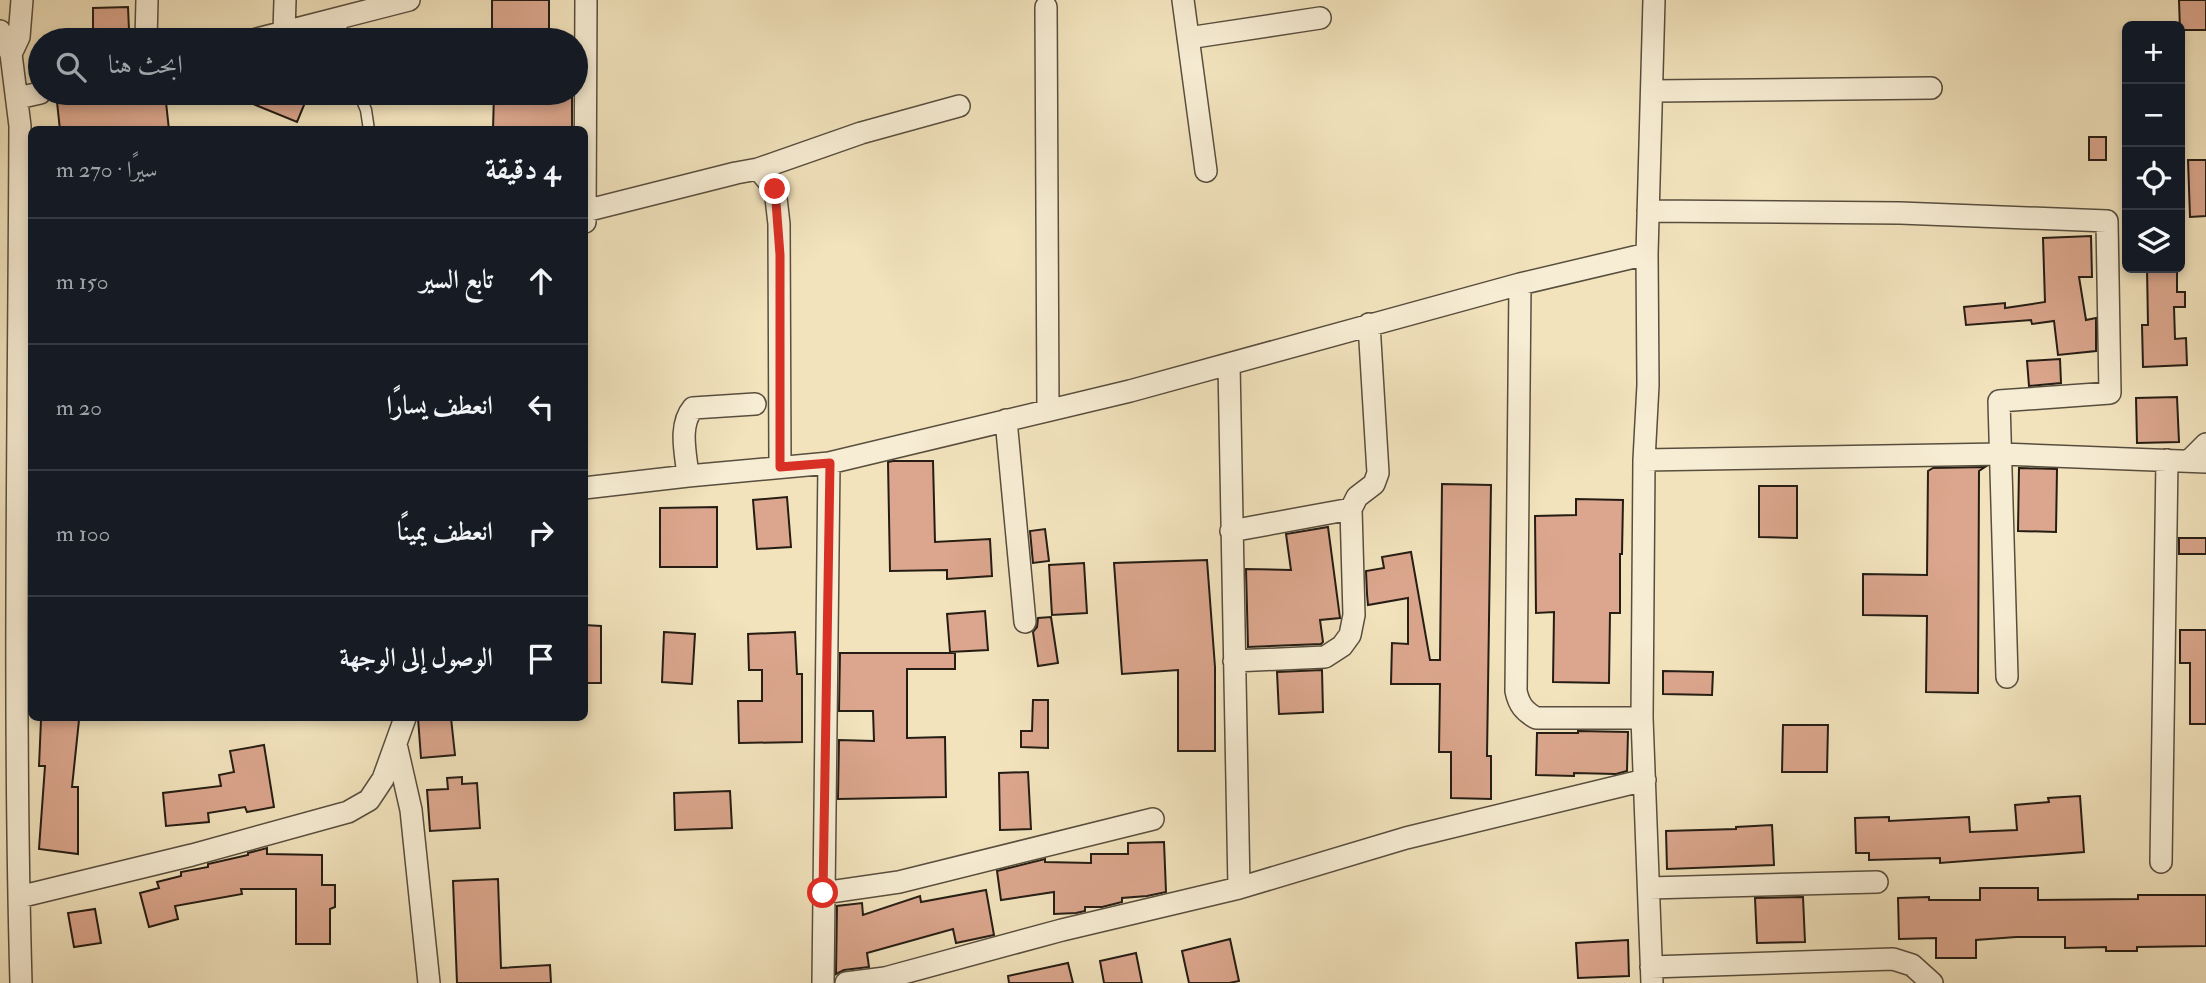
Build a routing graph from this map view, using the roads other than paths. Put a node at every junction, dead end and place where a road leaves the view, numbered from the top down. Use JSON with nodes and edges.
{"nodes":[{"id":1,"x":22,"y":0,"type":"edge"},
{"id":2,"x":147,"y":0,"type":"edge"},
{"id":3,"x":285,"y":0,"type":"edge"},
{"id":4,"x":409,"y":0,"type":"edge"},
{"id":5,"x":586,"y":0,"type":"edge"},
{"id":6,"x":1183,"y":0,"type":"edge"},
{"id":7,"x":1654,"y":0,"type":"edge"},
{"id":8,"x":1046,"y":8,"type":"dead end"},
{"id":9,"x":340,"y":18,"type":"junction"},
{"id":10,"x":1320,"y":18,"type":"dead end"},
{"id":11,"x":146,"y":28,"type":"edge"},
{"id":12,"x":272,"y":28,"type":"edge"},
{"id":13,"x":302,"y":28,"type":"edge"},
{"id":14,"x":341,"y":28,"type":"edge"},
{"id":15,"x":586,"y":28,"type":"edge"},
{"id":16,"x":0,"y":31,"type":"edge"},
{"id":17,"x":1188,"y":38,"type":"junction"},
{"id":18,"x":11,"y":54,"type":"junction"},
{"id":19,"x":1931,"y":88,"type":"dead end"},
{"id":20,"x":1653,"y":91,"type":"junction"},
{"id":21,"x":28,"y":96,"type":"edge"},
{"id":22,"x":18,"y":98,"type":"junction"},
{"id":23,"x":364,"y":105,"type":"edge"},
{"id":24,"x":586,"y":105,"type":"edge"},
{"id":25,"x":959,"y":106,"type":"dead end"},
{"id":26,"x":368,"y":126,"type":"edge"},
{"id":27,"x":585,"y":126,"type":"edge"},
{"id":28,"x":758,"y":169,"type":"junction"},
{"id":29,"x":1206,"y":171,"type":"dead end"},
{"id":30,"x":588,"y":210,"type":"edge"},
{"id":31,"x":1648,"y":211,"type":"junction"},
{"id":32,"x":10,"y":213,"type":"edge"},
{"id":33,"x":1647,"y":254,"type":"junction"},
{"id":34,"x":1520,"y":284,"type":"junction"},
{"id":35,"x":1369,"y":324,"type":"junction"},
{"id":36,"x":10,"y":333,"type":"edge"},
{"id":37,"x":1229,"y":364,"type":"junction"},
{"id":38,"x":755,"y":404,"type":"dead end"},
{"id":39,"x":1048,"y":410,"type":"junction"},
{"id":40,"x":1006,"y":420,"type":"junction"},
{"id":41,"x":2206,"y":444,"type":"edge"},
{"id":42,"x":2002,"y":454,"type":"junction"},
{"id":43,"x":1644,"y":460,"type":"junction"},
{"id":44,"x":2167,"y":460,"type":"junction"},
{"id":45,"x":2198,"y":461,"type":"edge"},
{"id":46,"x":830,"y":463,"type":"junction"},
{"id":47,"x":780,"y":467,"type":"junction"},
{"id":48,"x":688,"y":476,"type":"junction"},
{"id":49,"x":588,"y":488,"type":"edge"},
{"id":50,"x":1351,"y":509,"type":"junction"},
{"id":51,"x":1231,"y":531,"type":"junction"},
{"id":52,"x":9,"y":557,"type":"edge"},
{"id":53,"x":9,"y":616,"type":"edge"},
{"id":54,"x":1025,"y":622,"type":"dead end"},
{"id":55,"x":9,"y":658,"type":"edge"},
{"id":56,"x":1234,"y":661,"type":"junction"},
{"id":57,"x":2007,"y":677,"type":"dead end"},
{"id":58,"x":25,"y":696,"type":"edge"},
{"id":59,"x":1643,"y":718,"type":"junction"},
{"id":60,"x":404,"y":721,"type":"edge"},
{"id":61,"x":396,"y":744,"type":"junction"},
{"id":62,"x":1645,"y":780,"type":"junction"},
{"id":63,"x":1153,"y":819,"type":"dead end"},
{"id":64,"x":2161,"y":862,"type":"dead end"},
{"id":65,"x":1877,"y":883,"type":"dead end"},
{"id":66,"x":1239,"y":888,"type":"junction"},
{"id":67,"x":1649,"y":888,"type":"junction"},
{"id":68,"x":823,"y":893,"type":"junction"},
{"id":69,"x":19,"y":897,"type":"junction"},
{"id":70,"x":1652,"y":975,"type":"edge"},
{"id":71,"x":22,"y":983,"type":"edge"},
{"id":72,"x":429,"y":983,"type":"edge"},
{"id":73,"x":823,"y":983,"type":"edge"},
{"id":74,"x":846,"y":983,"type":"edge"},
{"id":75,"x":1932,"y":983,"type":"edge"}],
"edges":[{"from":1,"to":18,"type":"street"},
{"from":2,"to":11,"type":"street"},
{"from":3,"to":12,"type":"street"},
{"from":4,"to":9,"type":"street"},
{"from":5,"to":15,"type":"street"},
{"from":6,"to":17,"type":"street"},
{"from":7,"to":20,"type":"street"},
{"from":8,"to":39,"type":"street"},
{"from":9,"to":13,"type":"street"},
{"from":9,"to":14,"type":"lane"},
{"from":10,"to":17,"type":"street"},
{"from":16,"to":18,"type":"street"},
{"from":17,"to":29,"type":"street"},
{"from":18,"to":22,"type":"street"},
{"from":19,"to":20,"type":"street"},
{"from":20,"to":31,"type":"street"},
{"from":21,"to":22,"type":"street"},
{"from":22,"to":32,"type":"street"},
{"from":23,"to":26,"type":"lane"},
{"from":24,"to":27,"type":"street"},
{"from":25,"to":28,"type":"street"},
{"from":28,"to":30,"type":"street"},
{"from":28,"to":47,"type":"street"},
{"from":31,"to":33,"type":"street"},
{"from":31,"to":42,"type":"street"},
{"from":32,"to":36,"type":"street"},
{"from":33,"to":34,"type":"street"},
{"from":33,"to":43,"type":"street"},
{"from":34,"to":35,"type":"street"},
{"from":34,"to":59,"type":"street"},
{"from":35,"to":37,"type":"street"},
{"from":35,"to":50,"type":"street"},
{"from":36,"to":52,"type":"street"},
{"from":37,"to":39,"type":"street"},
{"from":37,"to":51,"type":"street"},
{"from":38,"to":48,"type":"street"},
{"from":39,"to":40,"type":"street"},
{"from":40,"to":46,"type":"street"},
{"from":40,"to":54,"type":"street"},
{"from":41,"to":45,"type":"street"},
{"from":42,"to":43,"type":"street"},
{"from":42,"to":44,"type":"street"},
{"from":42,"to":57,"type":"street"},
{"from":43,"to":59,"type":"street"},
{"from":44,"to":45,"type":"street"},
{"from":44,"to":64,"type":"street"},
{"from":46,"to":47,"type":"street"},
{"from":46,"to":68,"type":"street"},
{"from":47,"to":48,"type":"street"},
{"from":48,"to":49,"type":"street"},
{"from":50,"to":51,"type":"street"},
{"from":50,"to":56,"type":"street"},
{"from":51,"to":56,"type":"street"},
{"from":52,"to":53,"type":"street"},
{"from":53,"to":55,"type":"street"},
{"from":55,"to":58,"type":"street"},
{"from":56,"to":66,"type":"street"},
{"from":58,"to":69,"type":"street"},
{"from":59,"to":62,"type":"street"},
{"from":60,"to":61,"type":"street"},
{"from":61,"to":69,"type":"street"},
{"from":61,"to":72,"type":"street"},
{"from":62,"to":66,"type":"street"},
{"from":62,"to":67,"type":"street"},
{"from":63,"to":68,"type":"street"},
{"from":65,"to":67,"type":"street"},
{"from":66,"to":74,"type":"street"},
{"from":67,"to":70,"type":"street"},
{"from":68,"to":73,"type":"street"},
{"from":69,"to":71,"type":"street"},
{"from":70,"to":75,"type":"street"}]}
